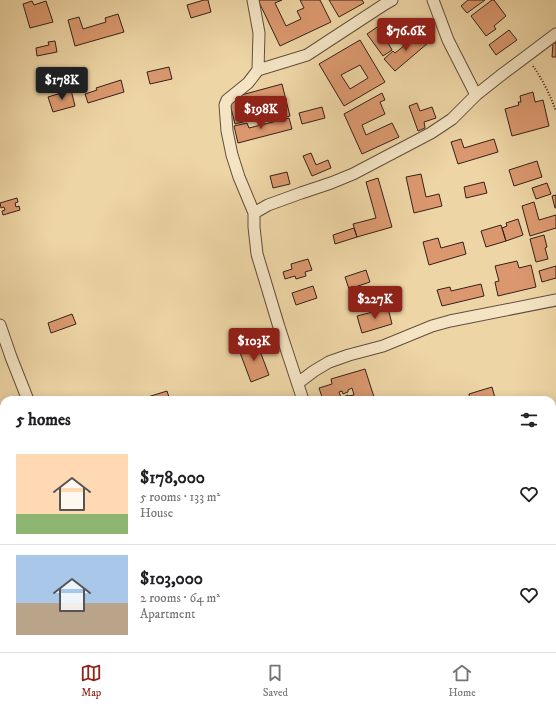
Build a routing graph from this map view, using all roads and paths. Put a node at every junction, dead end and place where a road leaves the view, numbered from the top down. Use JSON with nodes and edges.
{"nodes":[{"id":1,"x":253,"y":0,"type":"edge"},
{"id":2,"x":392,"y":0,"type":"edge"},
{"id":3,"x":433,"y":0,"type":"edge"},
{"id":4,"x":556,"y":34,"type":"edge"},
{"id":5,"x":525,"y":57,"type":"junction"},
{"id":6,"x":258,"y":70,"type":"junction"},
{"id":7,"x":476,"y":95,"type":"junction"},
{"id":8,"x":556,"y":111,"type":"edge"},
{"id":9,"x":254,"y":213,"type":"junction"},
{"id":10,"x":556,"y":300,"type":"edge"},
{"id":11,"x":0,"y":325,"type":"edge"},
{"id":12,"x":298,"y":383,"type":"junction"},
{"id":13,"x":26,"y":396,"type":"edge"},
{"id":14,"x":302,"y":396,"type":"edge"}],
"edges":[{"from":1,"to":6,"type":"street"},
{"from":2,"to":6,"type":"street"},
{"from":3,"to":7,"type":"street"},
{"from":4,"to":5,"type":"street"},
{"from":5,"to":7,"type":"street"},
{"from":5,"to":8,"type":"path"},
{"from":6,"to":9,"type":"street"},
{"from":7,"to":9,"type":"street"},
{"from":9,"to":12,"type":"street"},
{"from":10,"to":12,"type":"street"},
{"from":11,"to":13,"type":"street"},
{"from":12,"to":14,"type":"street"}]}
